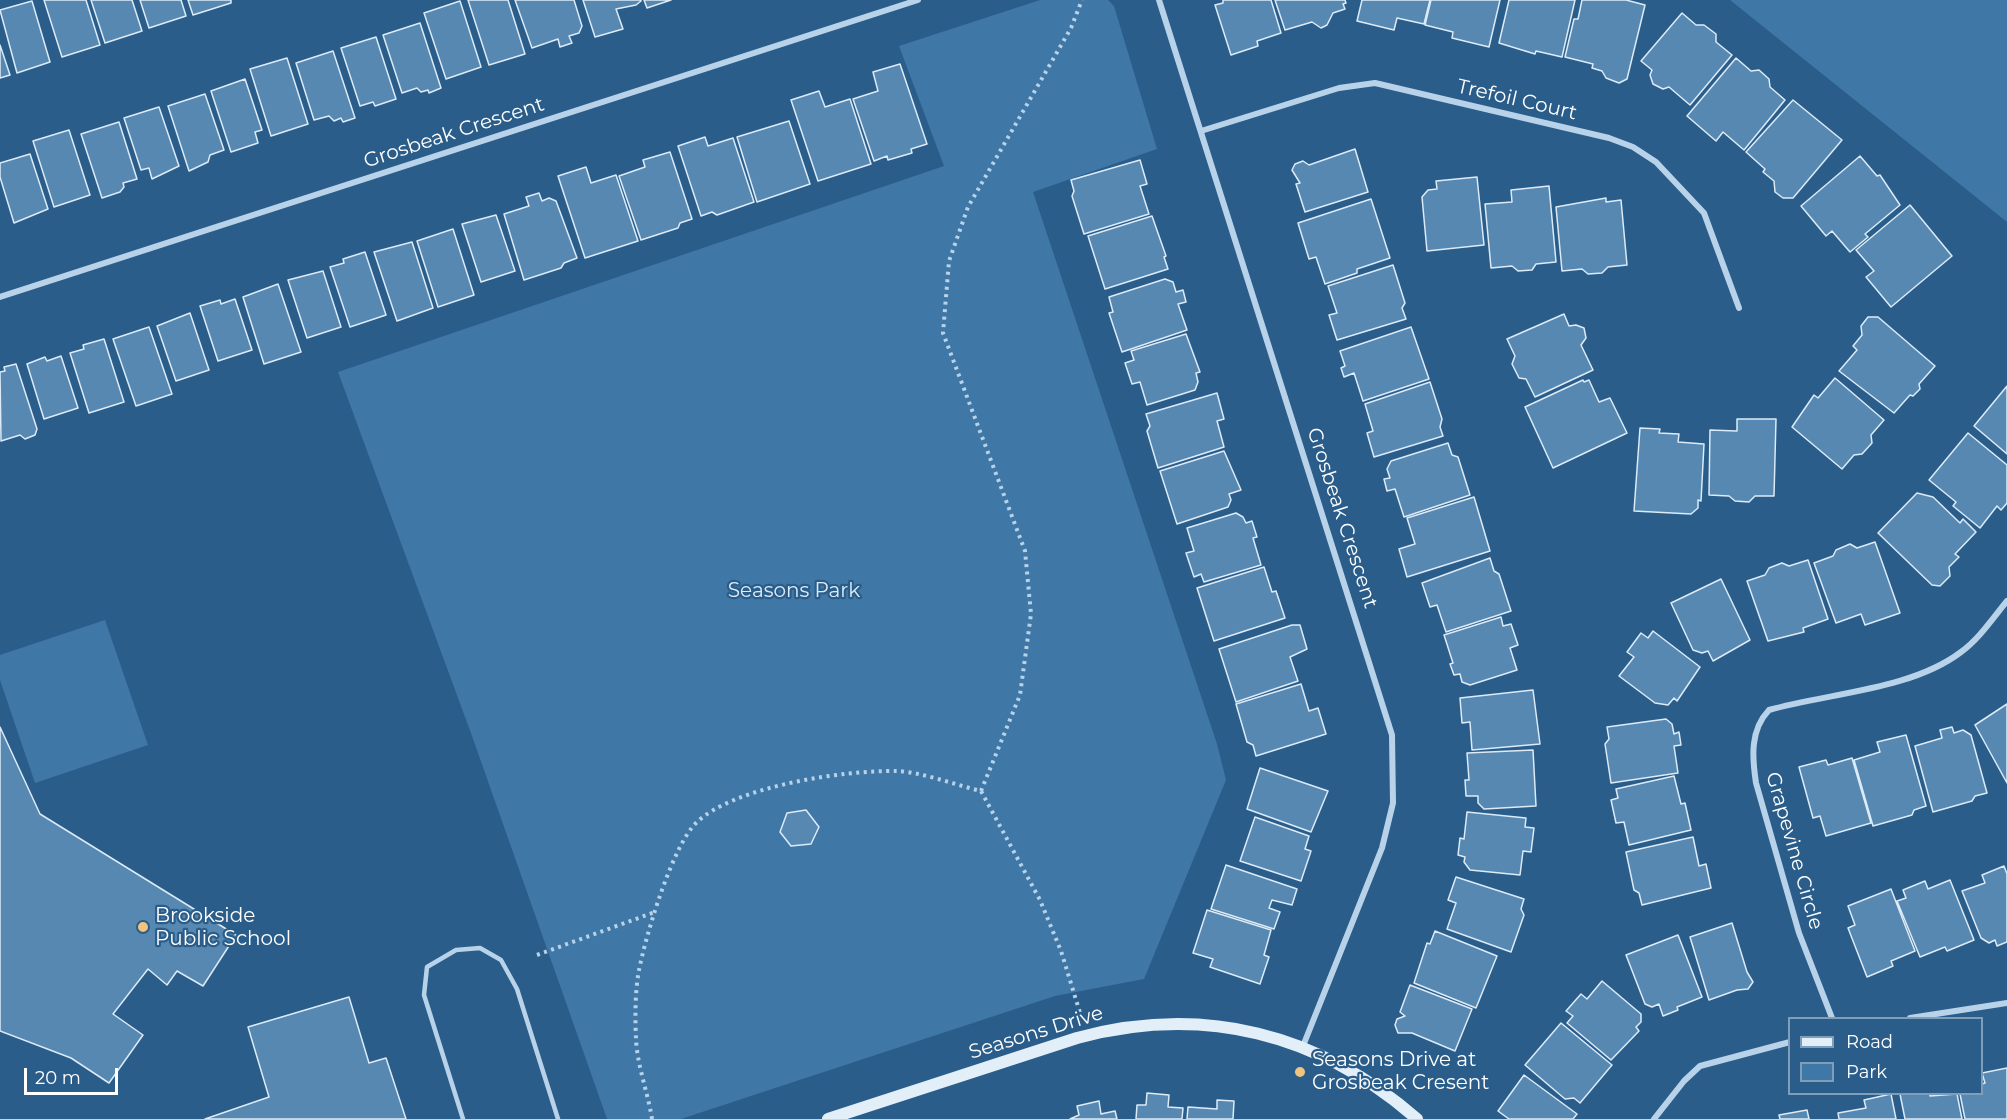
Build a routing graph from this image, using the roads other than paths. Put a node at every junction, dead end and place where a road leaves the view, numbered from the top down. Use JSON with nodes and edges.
{"nodes":[{"id":1,"x":918,"y":0,"type":"edge"},
{"id":2,"x":1159,"y":0,"type":"edge"},
{"id":3,"x":1201,"y":131,"type":"junction"},
{"id":4,"x":0,"y":297,"type":"edge"},
{"id":5,"x":1739,"y":308,"type":"dead end"},
{"id":6,"x":2007,"y":601,"type":"edge"},
{"id":7,"x":2007,"y":1003,"type":"edge"},
{"id":8,"x":1832,"y":1017,"type":"edge"},
{"id":9,"x":1916,"y":1017,"type":"edge"},
{"id":10,"x":1788,"y":1043,"type":"edge"},
{"id":11,"x":1303,"y":1046,"type":"junction"},
{"id":12,"x":463,"y":1119,"type":"edge"},
{"id":13,"x":558,"y":1119,"type":"edge"},
{"id":14,"x":828,"y":1119,"type":"edge"},
{"id":15,"x":1417,"y":1119,"type":"edge"},
{"id":16,"x":1654,"y":1119,"type":"edge"}],
"edges":[{"from":1,"to":4,"type":"street","name":"Grosbeak Crescent"},
{"from":2,"to":3,"type":"street","name":"Grosbeak Crescent"},
{"from":3,"to":5,"type":"street","name":"Trefoil Court"},
{"from":3,"to":11,"type":"street","name":"Grosbeak Crescent"},
{"from":6,"to":8,"type":"street","name":"Grapevine Circle"},
{"from":7,"to":9,"type":"street"},
{"from":10,"to":16,"type":"street"},
{"from":11,"to":14,"type":"street","name":"Seasons Drive"},
{"from":11,"to":15,"type":"street","name":"Seasons Drive"},
{"from":12,"to":13,"type":"lane"}]}
